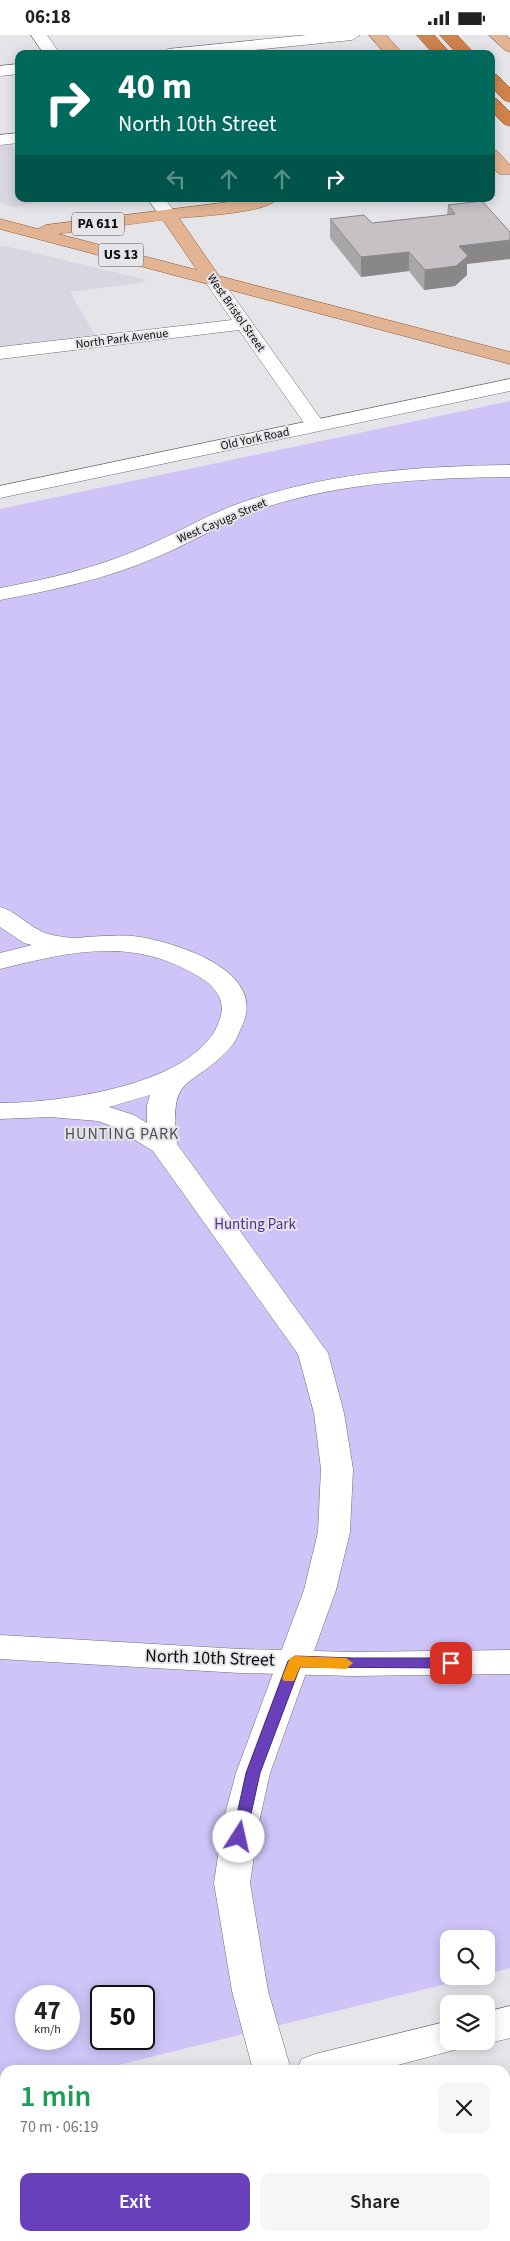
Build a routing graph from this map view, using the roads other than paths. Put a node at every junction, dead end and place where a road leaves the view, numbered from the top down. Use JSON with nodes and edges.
{"nodes":[{"id":1,"x":39,"y":35,"type":"edge"},
{"id":2,"x":352,"y":35,"type":"edge"},
{"id":3,"x":377,"y":35,"type":"edge"},
{"id":4,"x":425,"y":35,"type":"edge"},
{"id":5,"x":448,"y":35,"type":"edge"},
{"id":6,"x":497,"y":35,"type":"edge"},
{"id":7,"x":260,"y":39,"type":"edge"},
{"id":8,"x":510,"y":47,"type":"edge"},
{"id":9,"x":49,"y":50,"type":"edge"},
{"id":10,"x":193,"y":50,"type":"edge"},
{"id":11,"x":390,"y":50,"type":"edge"},
{"id":12,"x":439,"y":50,"type":"edge"},
{"id":13,"x":463,"y":50,"type":"edge"},
{"id":14,"x":15,"y":69,"type":"edge"},
{"id":15,"x":0,"y":71,"type":"edge"},
{"id":16,"x":495,"y":82,"type":"edge"},
{"id":17,"x":510,"y":97,"type":"edge"},
{"id":18,"x":495,"y":107,"type":"edge"},
{"id":19,"x":510,"y":121,"type":"edge"},
{"id":20,"x":15,"y":138,"type":"edge"},
{"id":21,"x":0,"y":140,"type":"edge"},
{"id":22,"x":187,"y":202,"type":"edge"},
{"id":23,"x":261,"y":202,"type":"edge"},
{"id":24,"x":161,"y":206,"type":"edge"},
{"id":25,"x":0,"y":222,"type":"edge"},
{"id":26,"x":29,"y":231,"type":"junction"},
{"id":27,"x":0,"y":234,"type":"edge"},
{"id":28,"x":213,"y":280,"type":"junction"},
{"id":29,"x":243,"y":324,"type":"junction"},
{"id":30,"x":0,"y":353,"type":"edge"},
{"id":31,"x":510,"y":358,"type":"edge"},
{"id":32,"x":510,"y":385,"type":"edge"},
{"id":33,"x":316,"y":426,"type":"junction"},
{"id":34,"x":510,"y":471,"type":"edge"},
{"id":35,"x":0,"y":492,"type":"edge"},
{"id":36,"x":0,"y":594,"type":"edge"},
{"id":37,"x":0,"y":915,"type":"edge"},
{"id":38,"x":76,"y":944,"type":"junction"},
{"id":39,"x":0,"y":961,"type":"edge"},
{"id":40,"x":182,"y":1073,"type":"junction"},
{"id":41,"x":54,"y":1110,"type":"junction"},
{"id":42,"x":0,"y":1111,"type":"edge"},
{"id":43,"x":163,"y":1145,"type":"junction"},
{"id":44,"x":0,"y":1647,"type":"edge"},
{"id":45,"x":295,"y":1661,"type":"junction"},
{"id":46,"x":510,"y":1662,"type":"edge"},
{"id":47,"x":510,"y":2022,"type":"edge"},
{"id":48,"x":495,"y":2026,"type":"edge"},
{"id":49,"x":440,"y":2039,"type":"edge"},
{"id":50,"x":271,"y":2065,"type":"edge"},
{"id":51,"x":335,"y":2065,"type":"edge"}],
"edges":[{"from":1,"to":9,"type":"street"},
{"from":2,"to":7,"type":"street"},
{"from":3,"to":11,"type":"main road"},
{"from":4,"to":12,"type":"highway"},
{"from":5,"to":13,"type":"highway"},
{"from":6,"to":8,"type":"main road"},
{"from":7,"to":10,"type":"street"},
{"from":14,"to":15,"type":"street"},
{"from":16,"to":17,"type":"highway"},
{"from":18,"to":19,"type":"highway"},
{"from":20,"to":21,"type":"street"},
{"from":22,"to":24,"type":"main road","number":"PA 611"},
{"from":23,"to":24,"type":"main road","number":"PA 611"},
{"from":24,"to":25,"type":"main road","number":"PA 611"},
{"from":24,"to":26,"type":"main road","number":"PA 611"},
{"from":24,"to":28,"type":"main road","name":"West Bristol Street"},
{"from":25,"to":26,"type":"main road","number":"US 13"},
{"from":26,"to":27,"type":"main road","number":"PA 611"},
{"from":26,"to":28,"type":"main road","number":"US 13"},
{"from":28,"to":29,"type":"street","name":"West Bristol Street"},
{"from":28,"to":31,"type":"main road","number":"US 13"},
{"from":29,"to":30,"type":"street","name":"North Park Avenue"},
{"from":29,"to":33,"type":"street","name":"West Bristol Street"},
{"from":32,"to":33,"type":"street","name":"Old York Road"},
{"from":33,"to":35,"type":"street","name":"Old York Road"},
{"from":34,"to":36,"type":"street","name":"West Cayuga Street"},
{"from":37,"to":38,"type":"street"},
{"from":38,"to":39,"type":"street"},
{"from":38,"to":40,"type":"street"},
{"from":40,"to":41,"type":"street"},
{"from":40,"to":43,"type":"street"},
{"from":41,"to":42,"type":"street"},
{"from":41,"to":43,"type":"street"},
{"from":43,"to":45,"type":"street"},
{"from":44,"to":45,"type":"street","name":"North 10th Street"},
{"from":45,"to":46,"type":"street","name":"North 10th Street"},
{"from":45,"to":50,"type":"street"},
{"from":47,"to":48,"type":"street"},
{"from":49,"to":51,"type":"street"}]}
